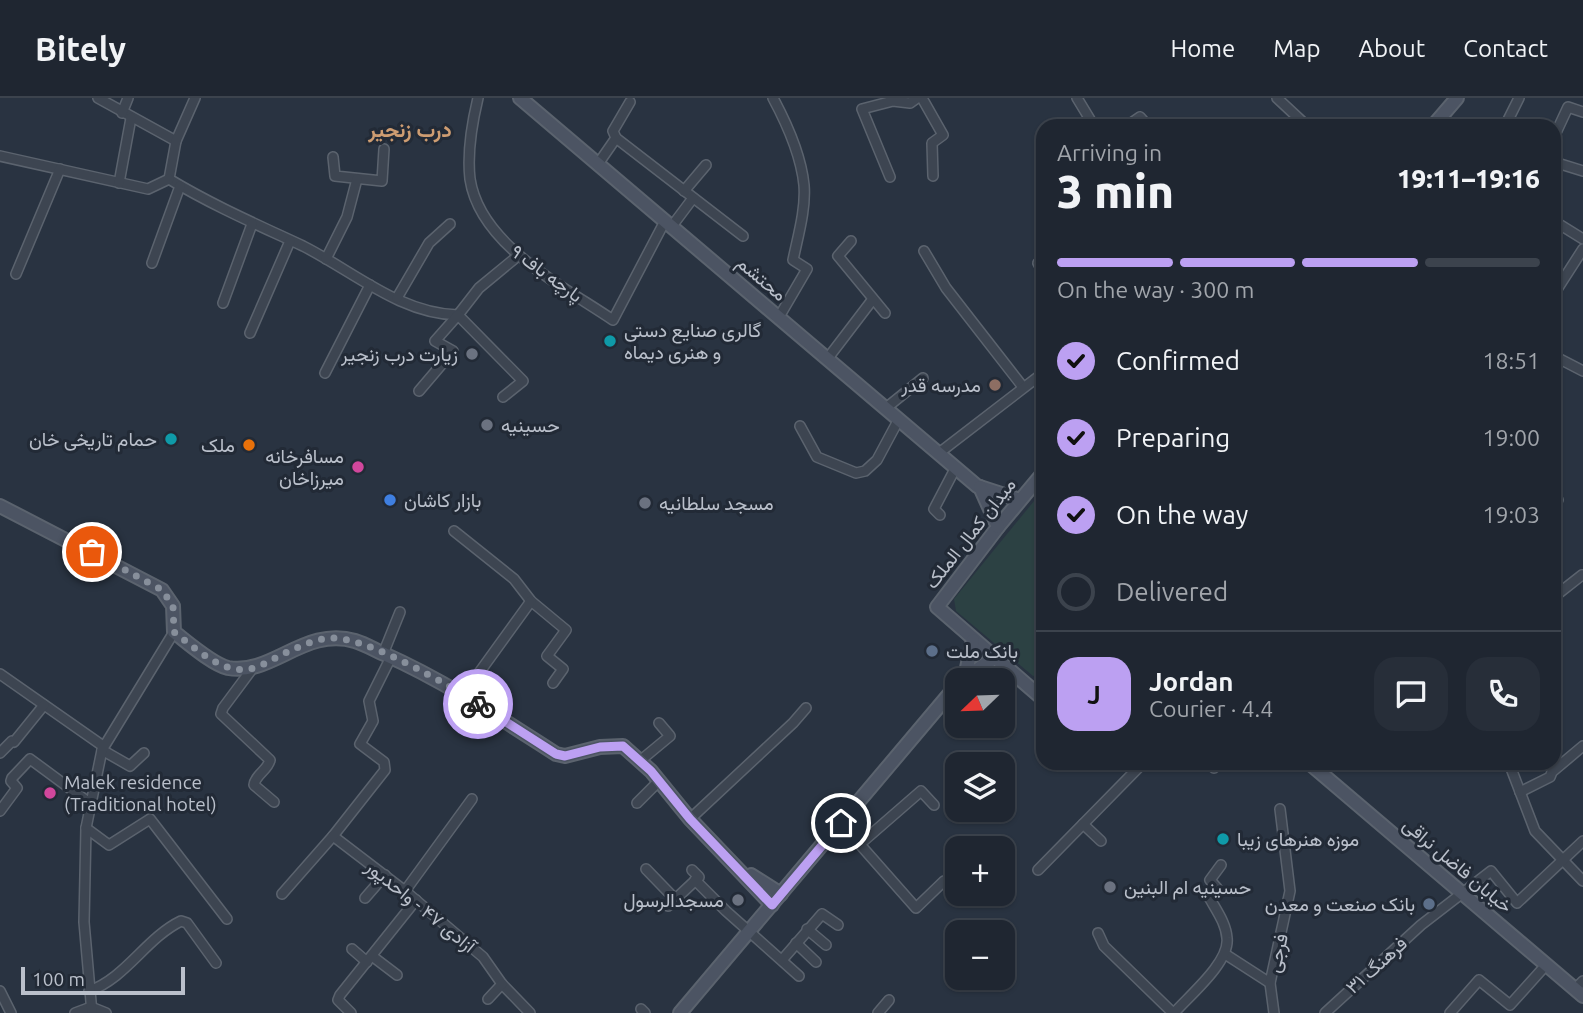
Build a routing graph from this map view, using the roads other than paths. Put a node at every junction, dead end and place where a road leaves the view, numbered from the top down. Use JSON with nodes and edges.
{"nodes":[{"id":1,"x":98,"y":98,"type":"edge"},
{"id":2,"x":128,"y":98,"type":"edge"},
{"id":3,"x":195,"y":98,"type":"edge"},
{"id":4,"x":478,"y":98,"type":"edge"},
{"id":5,"x":520,"y":98,"type":"edge"},
{"id":6,"x":773,"y":98,"type":"edge"},
{"id":7,"x":919,"y":98,"type":"edge"},
{"id":8,"x":1077,"y":98,"type":"edge"},
{"id":9,"x":1457,"y":98,"type":"edge"},
{"id":10,"x":1281,"y":100,"type":"edge"},
{"id":11,"x":1515,"y":100,"type":"edge"},
{"id":12,"x":631,"y":102,"type":"dead end"},
{"id":13,"x":1583,"y":112,"type":"edge"},
{"id":14,"x":121,"y":113,"type":"junction"},
{"id":15,"x":131,"y":118,"type":"junction"},
{"id":16,"x":1090,"y":119,"type":"edge"},
{"id":17,"x":1300,"y":119,"type":"edge"},
{"id":18,"x":1439,"y":119,"type":"edge"},
{"id":19,"x":1508,"y":119,"type":"edge"},
{"id":20,"x":1561,"y":122,"type":"edge"},
{"id":21,"x":616,"y":138,"type":"junction"},
{"id":22,"x":176,"y":141,"type":"junction"},
{"id":23,"x":384,"y":149,"type":"dead end"},
{"id":24,"x":0,"y":156,"type":"edge"},
{"id":25,"x":333,"y":157,"type":"dead end"},
{"id":26,"x":598,"y":164,"type":"junction"},
{"id":27,"x":1561,"y":164,"type":"edge"},
{"id":28,"x":706,"y":165,"type":"dead end"},
{"id":29,"x":60,"y":169,"type":"junction"},
{"id":30,"x":1583,"y":171,"type":"edge"},
{"id":31,"x":933,"y":176,"type":"dead end"},
{"id":32,"x":890,"y":177,"type":"dead end"},
{"id":33,"x":169,"y":179,"type":"junction"},
{"id":34,"x":357,"y":179,"type":"junction"},
{"id":35,"x":119,"y":183,"type":"junction"},
{"id":36,"x":180,"y":186,"type":"junction"},
{"id":37,"x":684,"y":191,"type":"junction"},
{"id":38,"x":694,"y":198,"type":"junction"},
{"id":39,"x":252,"y":224,"type":"junction"},
{"id":40,"x":450,"y":224,"type":"dead end"},
{"id":41,"x":668,"y":224,"type":"junction"},
{"id":42,"x":1561,"y":225,"type":"edge"},
{"id":43,"x":743,"y":236,"type":"dead end"},
{"id":44,"x":1583,"y":239,"type":"edge"},
{"id":45,"x":290,"y":241,"type":"junction"},
{"id":46,"x":851,"y":242,"type":"dead end"},
{"id":47,"x":1583,"y":249,"type":"edge"},
{"id":48,"x":923,"y":251,"type":"dead end"},
{"id":49,"x":519,"y":256,"type":"junction"},
{"id":50,"x":326,"y":259,"type":"junction"},
{"id":51,"x":1580,"y":261,"type":"edge"},
{"id":52,"x":152,"y":263,"type":"dead end"},
{"id":53,"x":16,"y":274,"type":"dead end"},
{"id":54,"x":370,"y":285,"type":"junction"},
{"id":55,"x":1561,"y":286,"type":"edge"},
{"id":56,"x":397,"y":298,"type":"junction"},
{"id":57,"x":873,"y":299,"type":"junction"},
{"id":58,"x":223,"y":303,"type":"dead end"},
{"id":59,"x":886,"y":313,"type":"dead end"},
{"id":60,"x":458,"y":315,"type":"junction"},
{"id":61,"x":779,"y":317,"type":"junction"},
{"id":62,"x":250,"y":333,"type":"dead end"},
{"id":63,"x":828,"y":358,"type":"junction"},
{"id":64,"x":1561,"y":360,"type":"edge"},
{"id":65,"x":1583,"y":371,"type":"edge"},
{"id":66,"x":325,"y":373,"type":"dead end"},
{"id":67,"x":923,"y":378,"type":"dead end"},
{"id":68,"x":1036,"y":378,"type":"edge"},
{"id":69,"x":1023,"y":387,"type":"junction"},
{"id":70,"x":419,"y":391,"type":"dead end"},
{"id":71,"x":503,"y":397,"type":"dead end"},
{"id":72,"x":886,"y":408,"type":"junction"},
{"id":73,"x":899,"y":419,"type":"junction"},
{"id":74,"x":800,"y":426,"type":"dead end"},
{"id":75,"x":939,"y":453,"type":"junction"},
{"id":76,"x":956,"y":467,"type":"junction"},
{"id":77,"x":1036,"y":481,"type":"edge"},
{"id":78,"x":980,"y":488,"type":"junction"},
{"id":79,"x":1020,"y":500,"type":"junction"},
{"id":80,"x":0,"y":506,"type":"edge"},
{"id":81,"x":940,"y":515,"type":"dead end"},
{"id":82,"x":998,"y":527,"type":"junction"},
{"id":83,"x":454,"y":531,"type":"dead end"},
{"id":84,"x":1582,"y":575,"type":"edge"},
{"id":85,"x":1561,"y":592,"type":"edge"},
{"id":86,"x":531,"y":601,"type":"junction"},
{"id":87,"x":400,"y":612,"type":"dead end"},
{"id":88,"x":174,"y":632,"type":"junction"},
{"id":89,"x":973,"y":639,"type":"junction"},
{"id":90,"x":387,"y":656,"type":"junction"},
{"id":91,"x":994,"y":658,"type":"junction"},
{"id":92,"x":965,"y":668,"type":"edge"},
{"id":93,"x":980,"y":668,"type":"edge"},
{"id":94,"x":252,"y":669,"type":"junction"},
{"id":95,"x":0,"y":674,"type":"edge"},
{"id":96,"x":553,"y":682,"type":"dead end"},
{"id":97,"x":1036,"y":693,"type":"edge"},
{"id":98,"x":463,"y":695,"type":"junction"},
{"id":99,"x":945,"y":700,"type":"edge"},
{"id":100,"x":44,"y":705,"type":"junction"},
{"id":101,"x":806,"y":708,"type":"dead end"},
{"id":102,"x":659,"y":723,"type":"dead end"},
{"id":103,"x":1583,"y":746,"type":"edge"},
{"id":104,"x":102,"y":748,"type":"junction"},
{"id":105,"x":0,"y":753,"type":"edge"},
{"id":106,"x":144,"y":753,"type":"dead end"},
{"id":107,"x":641,"y":760,"type":"junction"},
{"id":108,"x":1561,"y":764,"type":"edge"},
{"id":109,"x":1136,"y":770,"type":"edge"},
{"id":110,"x":1320,"y":770,"type":"edge"},
{"id":111,"x":1512,"y":770,"type":"edge"},
{"id":112,"x":1554,"y":770,"type":"edge"},
{"id":113,"x":659,"y":781,"type":"junction"},
{"id":114,"x":1520,"y":792,"type":"junction"},
{"id":115,"x":77,"y":796,"type":"junction"},
{"id":116,"x":472,"y":799,"type":"dead end"},
{"id":117,"x":274,"y":802,"type":"dead end"},
{"id":118,"x":637,"y":803,"type":"dead end"},
{"id":119,"x":91,"y":804,"type":"junction"},
{"id":120,"x":70,"y":805,"type":"dead end"},
{"id":121,"x":934,"y":805,"type":"dead end"},
{"id":122,"x":1,"y":808,"type":"edge"},
{"id":123,"x":1280,"y":809,"type":"dead end"},
{"id":124,"x":690,"y":819,"type":"junction"},
{"id":125,"x":841,"y":823,"type":"junction"},
{"id":126,"x":1083,"y":824,"type":"junction"},
{"id":127,"x":86,"y":828,"type":"junction"},
{"id":128,"x":333,"y":836,"type":"junction"},
{"id":129,"x":1101,"y":841,"type":"dead end"},
{"id":130,"x":1583,"y":841,"type":"edge"},
{"id":131,"x":860,"y":844,"type":"junction"},
{"id":132,"x":1564,"y":861,"type":"junction"},
{"id":133,"x":736,"y":865,"type":"junction"},
{"id":134,"x":1221,"y":865,"type":"dead end"},
{"id":135,"x":646,"y":869,"type":"dead end"},
{"id":136,"x":1038,"y":870,"type":"dead end"},
{"id":137,"x":385,"y":875,"type":"junction"},
{"id":138,"x":944,"y":881,"type":"dead end"},
{"id":139,"x":1583,"y":881,"type":"edge"},
{"id":140,"x":405,"y":891,"type":"junction"},
{"id":141,"x":1462,"y":893,"type":"junction"},
{"id":142,"x":282,"y":894,"type":"dead end"},
{"id":143,"x":781,"y":894,"type":"junction"},
{"id":144,"x":365,"y":898,"type":"dead end"},
{"id":145,"x":416,"y":900,"type":"junction"},
{"id":146,"x":772,"y":905,"type":"junction"},
{"id":147,"x":227,"y":919,"type":"dead end"},
{"id":148,"x":838,"y":925,"type":"dead end"},
{"id":149,"x":807,"y":929,"type":"junction"},
{"id":150,"x":750,"y":931,"type":"junction"},
{"id":151,"x":1098,"y":933,"type":"dead end"},
{"id":152,"x":796,"y":943,"type":"junction"},
{"id":153,"x":826,"y":945,"type":"dead end"},
{"id":154,"x":352,"y":949,"type":"dead end"},
{"id":155,"x":1226,"y":954,"type":"junction"},
{"id":156,"x":369,"y":959,"type":"junction"},
{"id":157,"x":782,"y":960,"type":"junction"},
{"id":158,"x":816,"y":962,"type":"dead end"},
{"id":159,"x":216,"y":963,"type":"dead end"},
{"id":160,"x":1546,"y":965,"type":"junction"},
{"id":161,"x":397,"y":975,"type":"dead end"},
{"id":162,"x":799,"y":976,"type":"dead end"},
{"id":163,"x":1270,"y":983,"type":"junction"},
{"id":164,"x":502,"y":984,"type":"junction"},
{"id":165,"x":1580,"y":989,"type":"edge"},
{"id":166,"x":0,"y":991,"type":"edge"},
{"id":167,"x":89,"y":991,"type":"junction"},
{"id":168,"x":488,"y":999,"type":"dead end"},
{"id":169,"x":889,"y":1000,"type":"dead end"},
{"id":170,"x":91,"y":1010,"type":"edge"},
{"id":171,"x":11,"y":1013,"type":"edge"},
{"id":172,"x":75,"y":1013,"type":"edge"},
{"id":173,"x":106,"y":1013,"type":"edge"},
{"id":174,"x":351,"y":1013,"type":"edge"},
{"id":175,"x":530,"y":1013,"type":"edge"},
{"id":176,"x":680,"y":1013,"type":"edge"},
{"id":177,"x":878,"y":1013,"type":"edge"},
{"id":178,"x":1173,"y":1013,"type":"edge"},
{"id":179,"x":1274,"y":1013,"type":"edge"},
{"id":180,"x":1325,"y":1013,"type":"edge"},
{"id":181,"x":1450,"y":1013,"type":"edge"}],
"edges":[{"from":1,"to":14,"type":"street"},
{"from":2,"to":14,"type":"street"},
{"from":3,"to":22,"type":"street"},
{"from":4,"to":49,"type":"street","name":"پارچه باف ۹"},
{"from":5,"to":26,"type":"main road","name":"محتشم"},
{"from":6,"to":61,"type":"street"},
{"from":7,"to":31,"type":"street"},
{"from":7,"to":32,"type":"street"},
{"from":8,"to":16,"type":"street"},
{"from":9,"to":18,"type":"main road"},
{"from":10,"to":17,"type":"street"},
{"from":11,"to":19,"type":"street"},
{"from":12,"to":21,"type":"street"},
{"from":13,"to":20,"type":"street"},
{"from":14,"to":15,"type":"street"},
{"from":15,"to":22,"type":"street"},
{"from":15,"to":35,"type":"street"},
{"from":21,"to":26,"type":"street"},
{"from":21,"to":37,"type":"street"},
{"from":22,"to":33,"type":"street"},
{"from":23,"to":34,"type":"street"},
{"from":24,"to":29,"type":"street"},
{"from":25,"to":34,"type":"street"},
{"from":26,"to":41,"type":"main road","name":"محتشم"},
{"from":27,"to":30,"type":"street"},
{"from":28,"to":37,"type":"street"},
{"from":29,"to":35,"type":"street"},
{"from":29,"to":53,"type":"street"},
{"from":33,"to":35,"type":"street"},
{"from":33,"to":36,"type":"street"},
{"from":34,"to":50,"type":"street"},
{"from":36,"to":39,"type":"street"},
{"from":36,"to":52,"type":"street"},
{"from":37,"to":38,"type":"street"},
{"from":38,"to":41,"type":"street"},
{"from":38,"to":43,"type":"street"},
{"from":39,"to":45,"type":"street"},
{"from":39,"to":58,"type":"street"},
{"from":40,"to":56,"type":"street"},
{"from":41,"to":49,"type":"street","name":"پارچه باف ۹"},
{"from":41,"to":61,"type":"main road","name":"محتشم"},
{"from":42,"to":44,"type":"street"},
{"from":45,"to":50,"type":"street"},
{"from":45,"to":62,"type":"street"},
{"from":46,"to":57,"type":"street"},
{"from":47,"to":51,"type":"street"},
{"from":48,"to":69,"type":"street"},
{"from":49,"to":60,"type":"street"},
{"from":50,"to":54,"type":"street"},
{"from":51,"to":55,"type":"street"},
{"from":54,"to":56,"type":"street"},
{"from":54,"to":66,"type":"street"},
{"from":56,"to":60,"type":"street"},
{"from":57,"to":59,"type":"street"},
{"from":57,"to":63,"type":"street"},
{"from":60,"to":70,"type":"street"},
{"from":60,"to":71,"type":"street"},
{"from":61,"to":63,"type":"main road","name":"محتشم"},
{"from":63,"to":72,"type":"main road","name":"محتشم"},
{"from":64,"to":65,"type":"street"},
{"from":67,"to":72,"type":"street"},
{"from":68,"to":69,"type":"street"},
{"from":69,"to":75,"type":"street"},
{"from":72,"to":73,"type":"main road","name":"محتشم"},
{"from":73,"to":74,"type":"street"},
{"from":73,"to":75,"type":"main road","name":"محتشم"},
{"from":75,"to":76,"type":"main road","name":"محتشم"},
{"from":76,"to":78,"type":"main road","name":"محتشم"},
{"from":76,"to":81,"type":"street"},
{"from":77,"to":79,"type":"main road","name":"میدان کمال الملک"},
{"from":78,"to":79,"type":"main road","name":"محتشم"},
{"from":78,"to":82,"type":"main road","name":"محتشم"},
{"from":79,"to":82,"type":"main road","name":"میدان کمال الملک"},
{"from":80,"to":88,"type":"main road"},
{"from":82,"to":89,"type":"main road","name":"میدان کمال الملک"},
{"from":83,"to":86,"type":"street"},
{"from":84,"to":85,"type":"street"},
{"from":86,"to":96,"type":"street"},
{"from":86,"to":98,"type":"street"},
{"from":87,"to":90,"type":"street"},
{"from":88,"to":94,"type":"main road"},
{"from":88,"to":104,"type":"street"},
{"from":89,"to":91,"type":"main road","name":"میدان کمال الملک"},
{"from":89,"to":92,"type":"main road"},
{"from":90,"to":94,"type":"main road"},
{"from":90,"to":98,"type":"main road"},
{"from":90,"to":128,"type":"street"},
{"from":91,"to":93,"type":"main road"},
{"from":91,"to":97,"type":"main road","name":"میدان کمال الملک"},
{"from":94,"to":117,"type":"street"},
{"from":95,"to":100,"type":"street"},
{"from":98,"to":107,"type":"main road"},
{"from":99,"to":125,"type":"main road"},
{"from":100,"to":104,"type":"street"},
{"from":100,"to":105,"type":"street"},
{"from":101,"to":124,"type":"street"},
{"from":102,"to":107,"type":"street"},
{"from":103,"to":108,"type":"street"},
{"from":104,"to":106,"type":"street"},
{"from":104,"to":119,"type":"street"},
{"from":107,"to":113,"type":"main road"},
{"from":109,"to":126,"type":"street"},
{"from":110,"to":141,"type":"main road","name":"خیابان فاضل نراقی"},
{"from":111,"to":114,"type":"street"},
{"from":112,"to":114,"type":"street"},
{"from":113,"to":118,"type":"street"},
{"from":113,"to":124,"type":"main road"},
{"from":114,"to":132,"type":"street"},
{"from":115,"to":119,"type":"street"},
{"from":115,"to":120,"type":"street"},
{"from":115,"to":122,"type":"street"},
{"from":116,"to":140,"type":"street"},
{"from":119,"to":127,"type":"street"},
{"from":121,"to":131,"type":"street"},
{"from":123,"to":163,"type":"street","name":"فرجی"},
{"from":124,"to":133,"type":"main road"},
{"from":125,"to":131,"type":"street"},
{"from":125,"to":143,"type":"main road"},
{"from":126,"to":129,"type":"street"},
{"from":126,"to":136,"type":"street"},
{"from":127,"to":147,"type":"street"},
{"from":127,"to":167,"type":"street"},
{"from":128,"to":137,"type":"street","name":"آزادی ۴۷ - واحدپور"},
{"from":128,"to":142,"type":"street"},
{"from":130,"to":132,"type":"street"},
{"from":131,"to":138,"type":"street"},
{"from":132,"to":139,"type":"street"},
{"from":132,"to":141,"type":"street","name":"فرهنگ ۳۱"},
{"from":133,"to":143,"type":"main road"},
{"from":133,"to":146,"type":"main road"},
{"from":134,"to":155,"type":"street"},
{"from":135,"to":150,"type":"street"},
{"from":137,"to":140,"type":"street","name":"آزادی ۴۷ - واحدپور"},
{"from":137,"to":144,"type":"street"},
{"from":140,"to":145,"type":"street","name":"آزادی ۴۷ - واحدپور"},
{"from":141,"to":160,"type":"main road","name":"خیابان فاضل نراقی"},
{"from":141,"to":180,"type":"street","name":"فرهنگ ۳۱"},
{"from":143,"to":146,"type":"main road"},
{"from":145,"to":156,"type":"street"},
{"from":145,"to":164,"type":"street","name":"آزادی ۴۷ - واحدپور"},
{"from":146,"to":150,"type":"main road"},
{"from":148,"to":149,"type":"street"},
{"from":149,"to":152,"type":"street"},
{"from":149,"to":153,"type":"street"},
{"from":150,"to":157,"type":"street"},
{"from":150,"to":176,"type":"main road"},
{"from":151,"to":178,"type":"street"},
{"from":152,"to":157,"type":"street"},
{"from":152,"to":158,"type":"street"},
{"from":154,"to":156,"type":"street"},
{"from":155,"to":163,"type":"street"},
{"from":155,"to":178,"type":"street"},
{"from":156,"to":161,"type":"street"},
{"from":156,"to":174,"type":"street"},
{"from":157,"to":162,"type":"street"},
{"from":159,"to":167,"type":"street"},
{"from":160,"to":165,"type":"main road","name":"خیابان فاضل نراقی"},
{"from":160,"to":181,"type":"street"},
{"from":163,"to":179,"type":"street","name":"فرجی"},
{"from":164,"to":168,"type":"street"},
{"from":164,"to":175,"type":"street","name":"آزادی ۴۷ - واحدپور"},
{"from":166,"to":171,"type":"street"},
{"from":167,"to":170,"type":"street"},
{"from":169,"to":177,"type":"street"},
{"from":170,"to":172,"type":"street"},
{"from":170,"to":173,"type":"street"}]}
